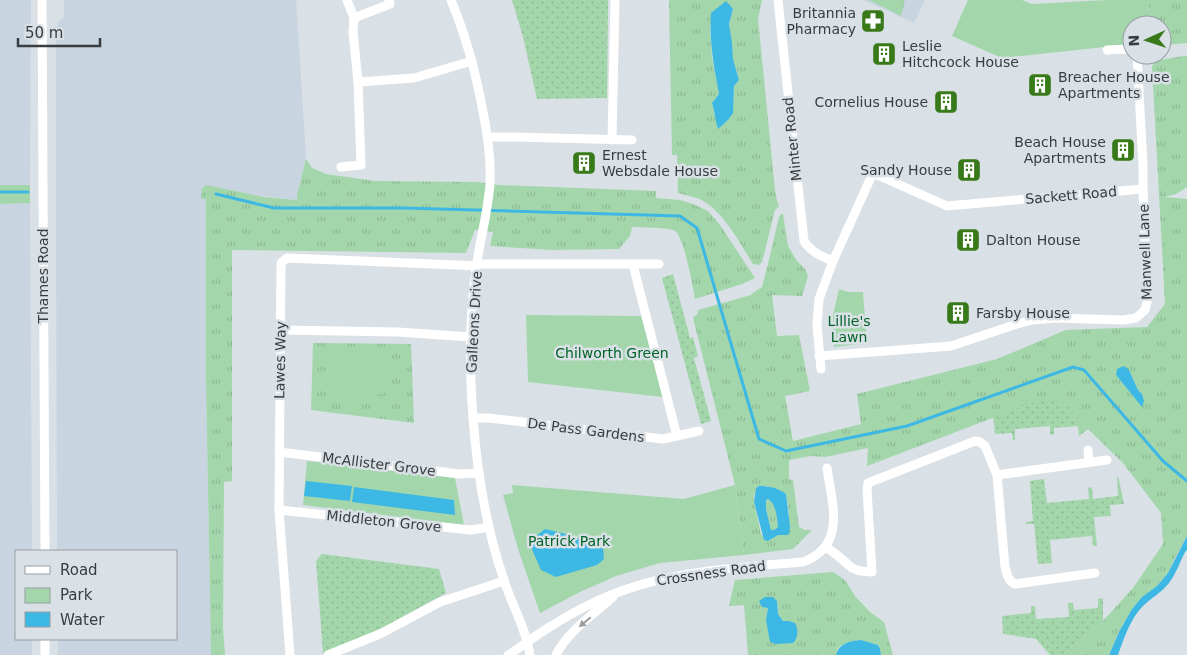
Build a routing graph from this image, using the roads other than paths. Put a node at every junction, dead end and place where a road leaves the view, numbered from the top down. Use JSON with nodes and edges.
{"nodes":[{"id":1,"x":42,"y":0,"type":"edge"},
{"id":2,"x":347,"y":0,"type":"edge"},
{"id":3,"x":388,"y":0,"type":"edge"},
{"id":4,"x":451,"y":0,"type":"edge"},
{"id":5,"x":615,"y":0,"type":"edge"},
{"id":6,"x":778,"y":0,"type":"edge"},
{"id":7,"x":354,"y":18,"type":"junction"},
{"id":8,"x":1122,"y":49,"type":"edge"},
{"id":9,"x":1107,"y":50,"type":"dead end"},
{"id":10,"x":472,"y":61,"type":"junction"},
{"id":11,"x":1138,"y":65,"type":"edge"},
{"id":12,"x":358,"y":82,"type":"junction"},
{"id":13,"x":488,"y":138,"type":"junction"},
{"id":14,"x":612,"y":140,"type":"junction"},
{"id":15,"x":632,"y":140,"type":"dead end"},
{"id":16,"x":341,"y":167,"type":"dead end"},
{"id":17,"x":1143,"y":189,"type":"junction"},
{"id":18,"x":833,"y":262,"type":"junction"},
{"id":19,"x":659,"y":264,"type":"dead end"},
{"id":20,"x":477,"y":265,"type":"junction"},
{"id":21,"x":633,"y":265,"type":"junction"},
{"id":22,"x":281,"y":330,"type":"junction"},
{"id":23,"x":471,"y":337,"type":"junction"},
{"id":24,"x":819,"y":356,"type":"junction"},
{"id":25,"x":821,"y":368,"type":"dead end"},
{"id":26,"x":473,"y":418,"type":"junction"},
{"id":27,"x":699,"y":431,"type":"dead end"},
{"id":28,"x":677,"y":436,"type":"junction"},
{"id":29,"x":1088,"y":450,"type":"dead end"},
{"id":30,"x":279,"y":452,"type":"junction"},
{"id":31,"x":1107,"y":460,"type":"dead end"},
{"id":32,"x":1089,"y":462,"type":"junction"},
{"id":33,"x":827,"y":468,"type":"dead end"},
{"id":34,"x":479,"y":473,"type":"junction"},
{"id":35,"x":997,"y":475,"type":"junction"},
{"id":36,"x":279,"y":510,"type":"junction"},
{"id":37,"x":489,"y":527,"type":"junction"},
{"id":38,"x":826,"y":547,"type":"junction"},
{"id":39,"x":45,"y":550,"type":"edge"},
{"id":40,"x":1095,"y":574,"type":"dead end"},
{"id":41,"x":504,"y":581,"type":"junction"},
{"id":42,"x":619,"y":592,"type":"junction"},
{"id":43,"x":45,"y":640,"type":"edge"},
{"id":44,"x":528,"y":642,"type":"junction"},
{"id":45,"x":45,"y":655,"type":"edge"},
{"id":46,"x":290,"y":655,"type":"edge"},
{"id":47,"x":328,"y":655,"type":"edge"},
{"id":48,"x":508,"y":655,"type":"edge"},
{"id":49,"x":530,"y":655,"type":"edge"},
{"id":50,"x":556,"y":655,"type":"edge"}],
"edges":[{"from":1,"to":39,"type":"street","name":"Thames Road"},
{"from":2,"to":7,"type":"street"},
{"from":3,"to":7,"type":"street"},
{"from":4,"to":10,"type":"street","name":"Galleons Drive"},
{"from":5,"to":14,"type":"street"},
{"from":6,"to":18,"type":"street","name":"Minter Road"},
{"from":7,"to":12,"type":"street"},
{"from":8,"to":9,"type":"street"},
{"from":10,"to":12,"type":"street"},
{"from":10,"to":13,"type":"street","name":"Galleons Drive"},
{"from":11,"to":17,"type":"street"},
{"from":12,"to":16,"type":"street"},
{"from":13,"to":14,"type":"street"},
{"from":13,"to":20,"type":"street","name":"Galleons Drive"},
{"from":14,"to":15,"type":"street"},
{"from":17,"to":18,"type":"street","name":"Sackett Road"},
{"from":17,"to":24,"type":"street","name":"Manwell Lane"},
{"from":18,"to":24,"type":"street"},
{"from":19,"to":21,"type":"street"},
{"from":20,"to":21,"type":"street"},
{"from":20,"to":22,"type":"street","name":"Lawes Way"},
{"from":20,"to":23,"type":"street","name":"Galleons Drive"},
{"from":21,"to":28,"type":"street"},
{"from":22,"to":23,"type":"street"},
{"from":22,"to":30,"type":"street","name":"Lawes Way"},
{"from":23,"to":26,"type":"street","name":"Galleons Drive"},
{"from":24,"to":25,"type":"street"},
{"from":26,"to":28,"type":"street","name":"De Pass Gardens"},
{"from":26,"to":34,"type":"street","name":"Galleons Drive"},
{"from":27,"to":28,"type":"street","name":"De Pass Gardens"},
{"from":29,"to":32,"type":"street"},
{"from":30,"to":34,"type":"street","name":"McAllister Grove"},
{"from":30,"to":36,"type":"street","name":"Lawes Way"},
{"from":31,"to":32,"type":"street"},
{"from":32,"to":35,"type":"street"},
{"from":33,"to":38,"type":"street"},
{"from":34,"to":37,"type":"street","name":"Galleons Drive"},
{"from":35,"to":38,"type":"street"},
{"from":35,"to":40,"type":"street"},
{"from":36,"to":37,"type":"street","name":"Middleton Grove"},
{"from":36,"to":46,"type":"street","name":"Lawes Way"},
{"from":37,"to":41,"type":"street","name":"Galleons Drive"},
{"from":38,"to":42,"type":"street","name":"Crossness Road"},
{"from":41,"to":44,"type":"street","name":"Galleons Drive"},
{"from":41,"to":47,"type":"street"},
{"from":42,"to":44,"type":"street","name":"Crossness Road"},
{"from":42,"to":50,"type":"street","one_way":true},
{"from":43,"to":45,"type":"street"},
{"from":44,"to":48,"type":"street","name":"Crossness Road"},
{"from":44,"to":49,"type":"street","name":"Galleons Drive"}]}
